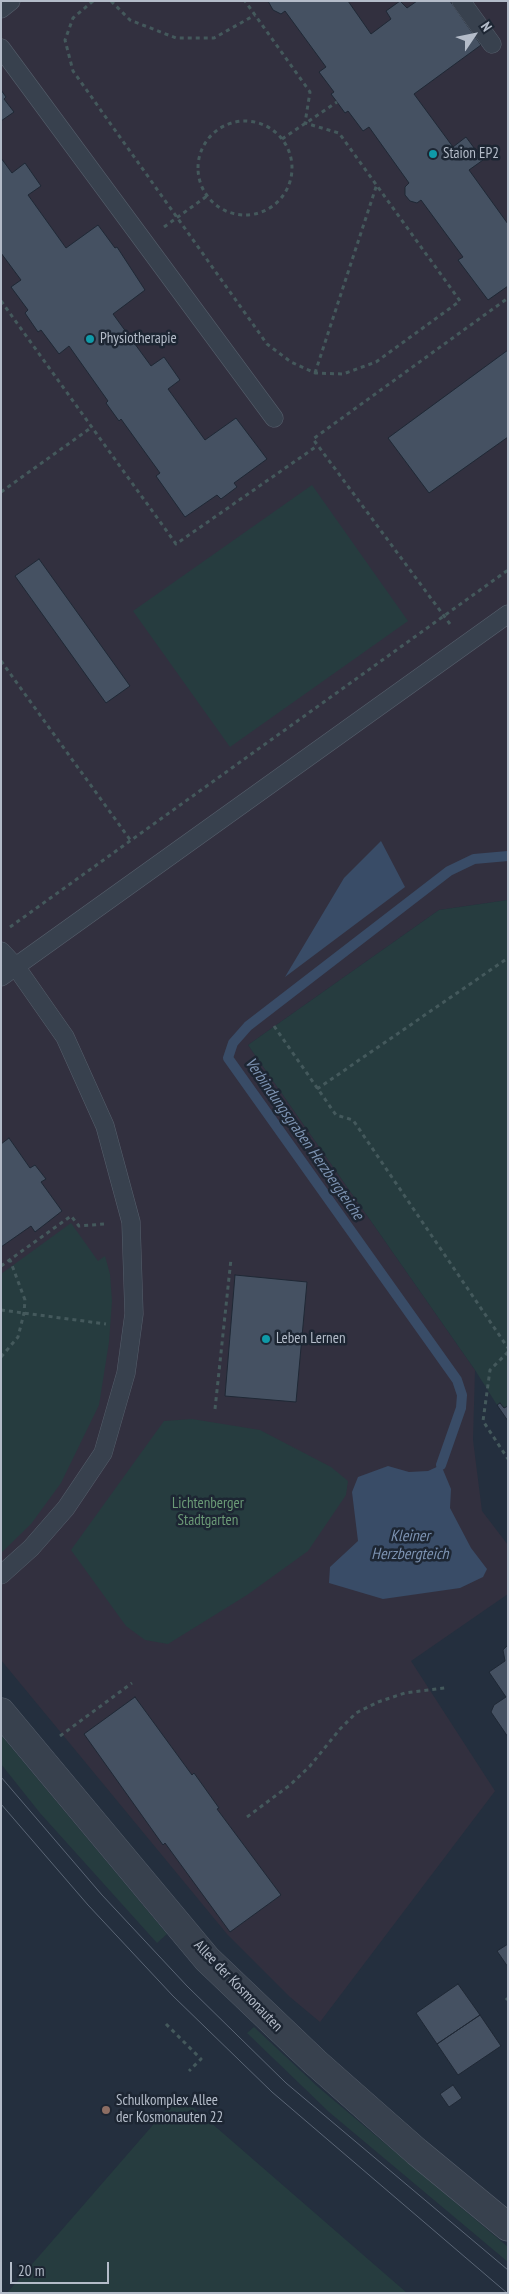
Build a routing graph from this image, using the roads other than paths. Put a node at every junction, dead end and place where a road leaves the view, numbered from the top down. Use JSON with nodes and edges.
{"nodes":[{"id":1,"x":12,"y":1,"type":"edge"},
{"id":2,"x":461,"y":1,"type":"edge"},
{"id":3,"x":1,"y":9,"type":"edge"},
{"id":4,"x":492,"y":44,"type":"dead end"},
{"id":5,"x":1,"y":48,"type":"edge"},
{"id":6,"x":274,"y":418,"type":"dead end"},
{"id":7,"x":508,"y":614,"type":"edge"},
{"id":8,"x":1,"y":952,"type":"edge"},
{"id":9,"x":16,"y":967,"type":"junction"},
{"id":10,"x":1,"y":977,"type":"edge"},
{"id":11,"x":1,"y":1575,"type":"edge"},
{"id":12,"x":1,"y":1712,"type":"edge"},
{"id":13,"x":508,"y":2227,"type":"edge"}],
"edges":[{"from":1,"to":3,"type":"lane"},
{"from":2,"to":4,"type":"lane"},
{"from":5,"to":6,"type":"lane"},
{"from":7,"to":9,"type":"lane"},
{"from":8,"to":9,"type":"lane"},
{"from":9,"to":10,"type":"lane"},
{"from":9,"to":11,"type":"lane"},
{"from":12,"to":13,"type":"street","name":"Allee der Kosmonauten"}]}
